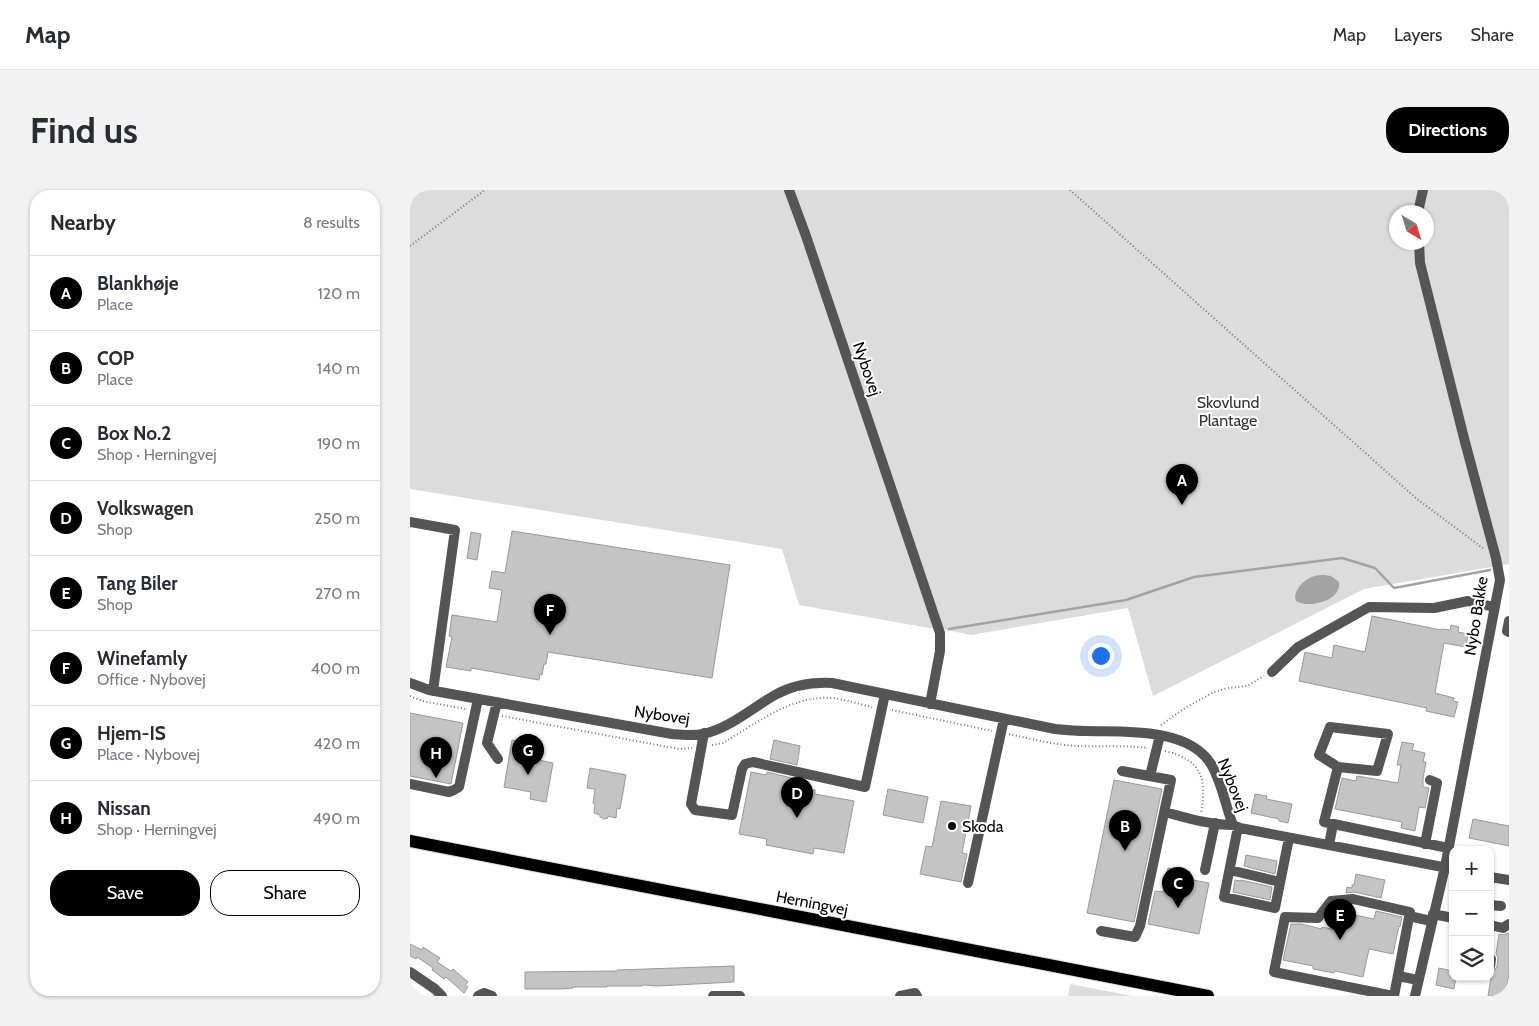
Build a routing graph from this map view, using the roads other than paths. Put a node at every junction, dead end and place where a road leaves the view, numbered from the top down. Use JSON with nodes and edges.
{"nodes":[{"id":1,"x":789,"y":190,"type":"edge"},
{"id":2,"x":1423,"y":190,"type":"edge"},
{"id":3,"x":1420,"y":205,"type":"edge"},
{"id":4,"x":1419,"y":250,"type":"edge"},
{"id":5,"x":410,"y":522,"type":"edge"},
{"id":6,"x":1504,"y":579,"type":"edge"},
{"id":7,"x":1494,"y":607,"type":"junction"},
{"id":8,"x":1509,"y":621,"type":"edge"},
{"id":9,"x":1509,"y":632,"type":"edge"},
{"id":10,"x":1272,"y":672,"type":"road end"},
{"id":11,"x":410,"y":683,"type":"edge"},
{"id":12,"x":433,"y":691,"type":"junction"},
{"id":13,"x":885,"y":694,"type":"junction"},
{"id":14,"x":478,"y":699,"type":"junction"},
{"id":15,"x":497,"y":702,"type":"junction"},
{"id":16,"x":930,"y":704,"type":"junction"},
{"id":17,"x":1004,"y":719,"type":"junction"},
{"id":18,"x":704,"y":734,"type":"junction"},
{"id":19,"x":1157,"y":735,"type":"junction"},
{"id":20,"x":498,"y":760,"type":"dead end"},
{"id":21,"x":1338,"y":767,"type":"junction"},
{"id":22,"x":1122,"y":771,"type":"dead end"},
{"id":23,"x":1150,"y":776,"type":"junction"},
{"id":24,"x":1430,"y":780,"type":"dead end"},
{"id":25,"x":410,"y":784,"type":"edge"},
{"id":26,"x":1165,"y":812,"type":"junction"},
{"id":27,"x":1215,"y":823,"type":"junction"},
{"id":28,"x":1333,"y":824,"type":"junction"},
{"id":29,"x":1236,"y":826,"type":"junction"},
{"id":30,"x":1289,"y":838,"type":"junction"},
{"id":31,"x":410,"y":841,"type":"edge"},
{"id":32,"x":1425,"y":844,"type":"junction"},
{"id":33,"x":1330,"y":846,"type":"junction"},
{"id":34,"x":1448,"y":848,"type":"junction"},
{"id":35,"x":1449,"y":868,"type":"edge"},
{"id":36,"x":1205,"y":870,"type":"dead end"},
{"id":37,"x":1230,"y":870,"type":"junction"},
{"id":38,"x":1494,"y":878,"type":"edge"},
{"id":39,"x":1509,"y":880,"type":"edge"},
{"id":40,"x":1280,"y":882,"type":"junction"},
{"id":41,"x":968,"y":884,"type":"dead end"},
{"id":42,"x":1494,"y":905,"type":"edge"},
{"id":43,"x":1502,"y":906,"type":"dead end"},
{"id":44,"x":1410,"y":916,"type":"junction"},
{"id":45,"x":1432,"y":918,"type":"junction"},
{"id":46,"x":1449,"y":918,"type":"edge"},
{"id":47,"x":1509,"y":924,"type":"edge"},
{"id":48,"x":1494,"y":926,"type":"edge"},
{"id":49,"x":1101,"y":931,"type":"dead end"},
{"id":50,"x":410,"y":972,"type":"edge"},
{"id":51,"x":1398,"y":976,"type":"junction"},
{"id":52,"x":1418,"y":980,"type":"junction"},
{"id":53,"x":442,"y":996,"type":"edge"},
{"id":54,"x":478,"y":996,"type":"edge"},
{"id":55,"x":492,"y":996,"type":"edge"},
{"id":56,"x":713,"y":996,"type":"edge"},
{"id":57,"x":740,"y":996,"type":"edge"},
{"id":58,"x":900,"y":996,"type":"edge"},
{"id":59,"x":917,"y":996,"type":"edge"},
{"id":60,"x":1208,"y":996,"type":"edge"},
{"id":61,"x":1394,"y":996,"type":"edge"},
{"id":62,"x":1415,"y":996,"type":"edge"}],
"edges":[{"from":1,"to":16,"type":"street","name":"Nybovej"},
{"from":2,"to":3,"type":"street"},
{"from":4,"to":6,"type":"street","name":"Nybo Bakke"},
{"from":5,"to":12,"type":"street"},
{"from":6,"to":7,"type":"street","name":"Nybo Bakke"},
{"from":7,"to":10,"type":"street"},
{"from":7,"to":34,"type":"street","name":"Nybo Bakke"},
{"from":8,"to":9,"type":"street"},
{"from":11,"to":12,"type":"street","name":"Nybovej"},
{"from":12,"to":14,"type":"street","name":"Nybovej"},
{"from":13,"to":16,"type":"street","name":"Nybovej"},
{"from":13,"to":18,"type":"street","name":"Nybovej"},
{"from":13,"to":18,"type":"street"},
{"from":14,"to":15,"type":"street","name":"Nybovej"},
{"from":14,"to":25,"type":"street"},
{"from":15,"to":18,"type":"street","name":"Nybovej"},
{"from":15,"to":20,"type":"street"},
{"from":16,"to":17,"type":"street","name":"Nybovej"},
{"from":17,"to":19,"type":"street","name":"Nybovej"},
{"from":17,"to":41,"type":"street"},
{"from":19,"to":23,"type":"street"},
{"from":19,"to":29,"type":"street","name":"Nybovej"},
{"from":21,"to":21,"type":"street"},
{"from":21,"to":28,"type":"street"},
{"from":22,"to":23,"type":"street"},
{"from":23,"to":26,"type":"street"},
{"from":24,"to":32,"type":"street"},
{"from":26,"to":27,"type":"street"},
{"from":26,"to":49,"type":"street"},
{"from":27,"to":29,"type":"street"},
{"from":27,"to":36,"type":"street"},
{"from":28,"to":32,"type":"street"},
{"from":28,"to":33,"type":"street"},
{"from":29,"to":30,"type":"street","name":"Nybovej"},
{"from":29,"to":37,"type":"street"},
{"from":30,"to":33,"type":"street","name":"Nybovej"},
{"from":30,"to":40,"type":"street"},
{"from":31,"to":60,"type":"main road","name":"Herningvej"},
{"from":32,"to":34,"type":"street"},
{"from":33,"to":35,"type":"street","name":"Nybovej"},
{"from":34,"to":35,"type":"street","name":"Nybo Bakke"},
{"from":35,"to":45,"type":"street","name":"Nybo Bakke"},
{"from":37,"to":40,"type":"street"},
{"from":37,"to":40,"type":"street"},
{"from":38,"to":39,"type":"street"},
{"from":42,"to":43,"type":"street"},
{"from":44,"to":45,"type":"street"},
{"from":44,"to":51,"type":"street"},
{"from":44,"to":61,"type":"street"},
{"from":45,"to":46,"type":"street"},
{"from":45,"to":52,"type":"street","name":"Nybo Bakke"},
{"from":47,"to":48,"type":"street"},
{"from":50,"to":53,"type":"street"},
{"from":51,"to":52,"type":"street"},
{"from":51,"to":61,"type":"street"},
{"from":52,"to":62,"type":"street","name":"Nybo Bakke"},
{"from":54,"to":55,"type":"street"},
{"from":56,"to":57,"type":"street"},
{"from":58,"to":59,"type":"street"}]}
